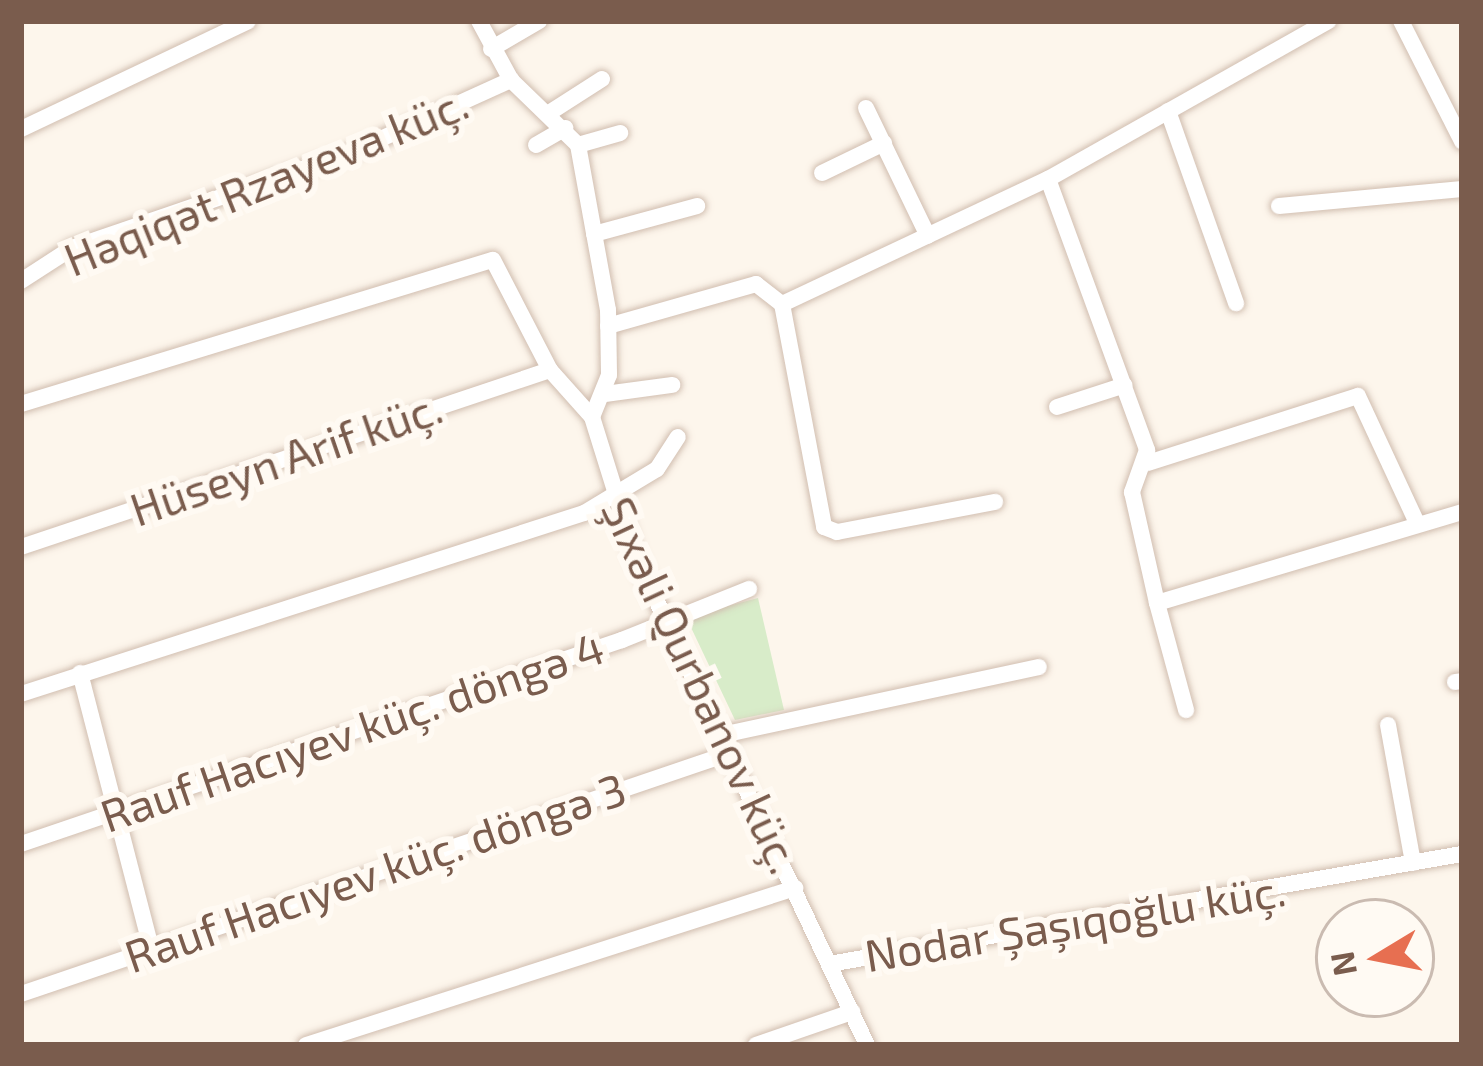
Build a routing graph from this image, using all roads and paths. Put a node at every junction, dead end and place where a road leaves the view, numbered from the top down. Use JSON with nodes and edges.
{"nodes":[{"id":1,"x":248,"y":21,"type":"edge"},
{"id":2,"x":479,"y":21,"type":"edge"},
{"id":3,"x":539,"y":21,"type":"edge"},
{"id":4,"x":1328,"y":21,"type":"edge"},
{"id":5,"x":1401,"y":21,"type":"edge"},
{"id":6,"x":491,"y":50,"type":"junction"},
{"id":7,"x":511,"y":80,"type":"junction"},
{"id":8,"x":602,"y":80,"type":"dead end"},
{"id":9,"x":866,"y":107,"type":"dead end"},
{"id":10,"x":1168,"y":110,"type":"junction"},
{"id":11,"x":549,"y":113,"type":"junction"},
{"id":12,"x":566,"y":128,"type":"junction"},
{"id":13,"x":21,"y":129,"type":"edge"},
{"id":14,"x":620,"y":134,"type":"dead end"},
{"id":15,"x":1462,"y":141,"type":"edge"},
{"id":16,"x":884,"y":142,"type":"junction"},
{"id":17,"x":536,"y":145,"type":"dead end"},
{"id":18,"x":578,"y":145,"type":"junction"},
{"id":19,"x":822,"y":172,"type":"dead end"},
{"id":20,"x":1048,"y":179,"type":"junction"},
{"id":21,"x":1462,"y":189,"type":"edge"},
{"id":22,"x":697,"y":206,"type":"dead end"},
{"id":23,"x":1279,"y":206,"type":"dead end"},
{"id":24,"x":594,"y":234,"type":"junction"},
{"id":25,"x":928,"y":236,"type":"junction"},
{"id":26,"x":21,"y":280,"type":"edge"},
{"id":27,"x":1236,"y":303,"type":"dead end"},
{"id":28,"x":782,"y":304,"type":"junction"},
{"id":29,"x":608,"y":326,"type":"junction"},
{"id":30,"x":550,"y":370,"type":"junction"},
{"id":31,"x":672,"y":385,"type":"dead end"},
{"id":32,"x":1125,"y":385,"type":"junction"},
{"id":33,"x":605,"y":394,"type":"junction"},
{"id":34,"x":21,"y":404,"type":"edge"},
{"id":35,"x":1057,"y":407,"type":"dead end"},
{"id":36,"x":592,"y":417,"type":"junction"},
{"id":37,"x":678,"y":437,"type":"dead end"},
{"id":38,"x":1148,"y":464,"type":"junction"},
{"id":39,"x":613,"y":495,"type":"junction"},
{"id":40,"x":995,"y":502,"type":"dead end"},
{"id":41,"x":1462,"y":512,"type":"edge"},
{"id":42,"x":1417,"y":523,"type":"junction"},
{"id":43,"x":21,"y":547,"type":"edge"},
{"id":44,"x":749,"y":589,"type":"dead end"},
{"id":45,"x":1157,"y":603,"type":"junction"},
{"id":46,"x":665,"y":619,"type":"junction"},
{"id":47,"x":1039,"y":667,"type":"dead end"},
{"id":48,"x":80,"y":673,"type":"junction"},
{"id":49,"x":21,"y":694,"type":"edge"},
{"id":50,"x":1186,"y":710,"type":"dead end"},
{"id":51,"x":1388,"y":725,"type":"dead end"},
{"id":52,"x":722,"y":735,"type":"junction"},
{"id":53,"x":730,"y":752,"type":"junction"},
{"id":54,"x":116,"y":812,"type":"junction"},
{"id":55,"x":21,"y":844,"type":"edge"},
{"id":56,"x":1462,"y":854,"type":"edge"},
{"id":57,"x":1413,"y":863,"type":"junction"},
{"id":58,"x":795,"y":888,"type":"junction"},
{"id":59,"x":151,"y":948,"type":"junction"},
{"id":60,"x":829,"y":964,"type":"junction"},
{"id":61,"x":21,"y":994,"type":"edge"},
{"id":62,"x":852,"y":1012,"type":"junction"},
{"id":63,"x":306,"y":1045,"type":"edge"},
{"id":64,"x":756,"y":1045,"type":"edge"},
{"id":65,"x":867,"y":1045,"type":"edge"}],
"edges":[{"from":1,"to":13,"type":"street"},
{"from":2,"to":6,"type":"street"},
{"from":3,"to":6,"type":"street"},
{"from":4,"to":10,"type":"street"},
{"from":5,"to":15,"type":"street"},
{"from":6,"to":7,"type":"street"},
{"from":7,"to":11,"type":"street"},
{"from":7,"to":26,"type":"street","name":"Həqiqət Rzayeva küç."},
{"from":8,"to":11,"type":"street"},
{"from":9,"to":16,"type":"street"},
{"from":10,"to":20,"type":"street"},
{"from":10,"to":27,"type":"street"},
{"from":11,"to":12,"type":"street"},
{"from":12,"to":17,"type":"street"},
{"from":12,"to":18,"type":"street"},
{"from":14,"to":18,"type":"street"},
{"from":16,"to":19,"type":"street"},
{"from":16,"to":25,"type":"street"},
{"from":18,"to":24,"type":"street"},
{"from":20,"to":25,"type":"street"},
{"from":20,"to":32,"type":"street"},
{"from":21,"to":23,"type":"street"},
{"from":22,"to":24,"type":"street"},
{"from":24,"to":29,"type":"street"},
{"from":25,"to":28,"type":"street"},
{"from":28,"to":29,"type":"street"},
{"from":28,"to":40,"type":"street"},
{"from":29,"to":33,"type":"street"},
{"from":30,"to":34,"type":"street","name":"Şıxəli Qurbanov küç."},
{"from":30,"to":36,"type":"street","name":"Şıxəli Qurbanov küç."},
{"from":30,"to":43,"type":"street","name":"Hüseyn Arif küç."},
{"from":31,"to":33,"type":"street"},
{"from":32,"to":35,"type":"street"},
{"from":32,"to":38,"type":"street"},
{"from":33,"to":36,"type":"street"},
{"from":36,"to":39,"type":"street","name":"Şıxəli Qurbanov küç."},
{"from":37,"to":39,"type":"street"},
{"from":38,"to":42,"type":"street"},
{"from":38,"to":45,"type":"street"},
{"from":39,"to":46,"type":"street","name":"Şıxəli Qurbanov küç."},
{"from":39,"to":48,"type":"street"},
{"from":41,"to":42,"type":"street"},
{"from":42,"to":45,"type":"street"},
{"from":44,"to":46,"type":"street","name":"Rauf Hacıyev küç. döngə 4"},
{"from":45,"to":50,"type":"street"},
{"from":46,"to":52,"type":"street","name":"Şıxəli Qurbanov küç."},
{"from":46,"to":54,"type":"street","name":"Rauf Hacıyev küç. döngə 4"},
{"from":47,"to":52,"type":"street"},
{"from":48,"to":49,"type":"street"},
{"from":48,"to":54,"type":"street"},
{"from":51,"to":57,"type":"street"},
{"from":52,"to":53,"type":"street","name":"Şıxəli Qurbanov küç."},
{"from":53,"to":58,"type":"street","name":"Şıxəli Qurbanov küç."},
{"from":53,"to":59,"type":"street","name":"Rauf Hacıyev küç. döngə 3"},
{"from":54,"to":55,"type":"street","name":"Rauf Hacıyev küç. döngə 4"},
{"from":54,"to":59,"type":"street"},
{"from":56,"to":57,"type":"street","name":"Nodar Şaşıqoğlu küç."},
{"from":57,"to":60,"type":"street","name":"Nodar Şaşıqoğlu küç."},
{"from":58,"to":60,"type":"street","name":"Şıxəli Qurbanov küç."},
{"from":58,"to":63,"type":"street"},
{"from":59,"to":61,"type":"street","name":"Rauf Hacıyev küç. döngə 3"},
{"from":60,"to":62,"type":"street","name":"Şıxəli Qurbanov küç."},
{"from":62,"to":64,"type":"street"},
{"from":62,"to":65,"type":"street","name":"Şıxəli Qurbanov küç."}]}
